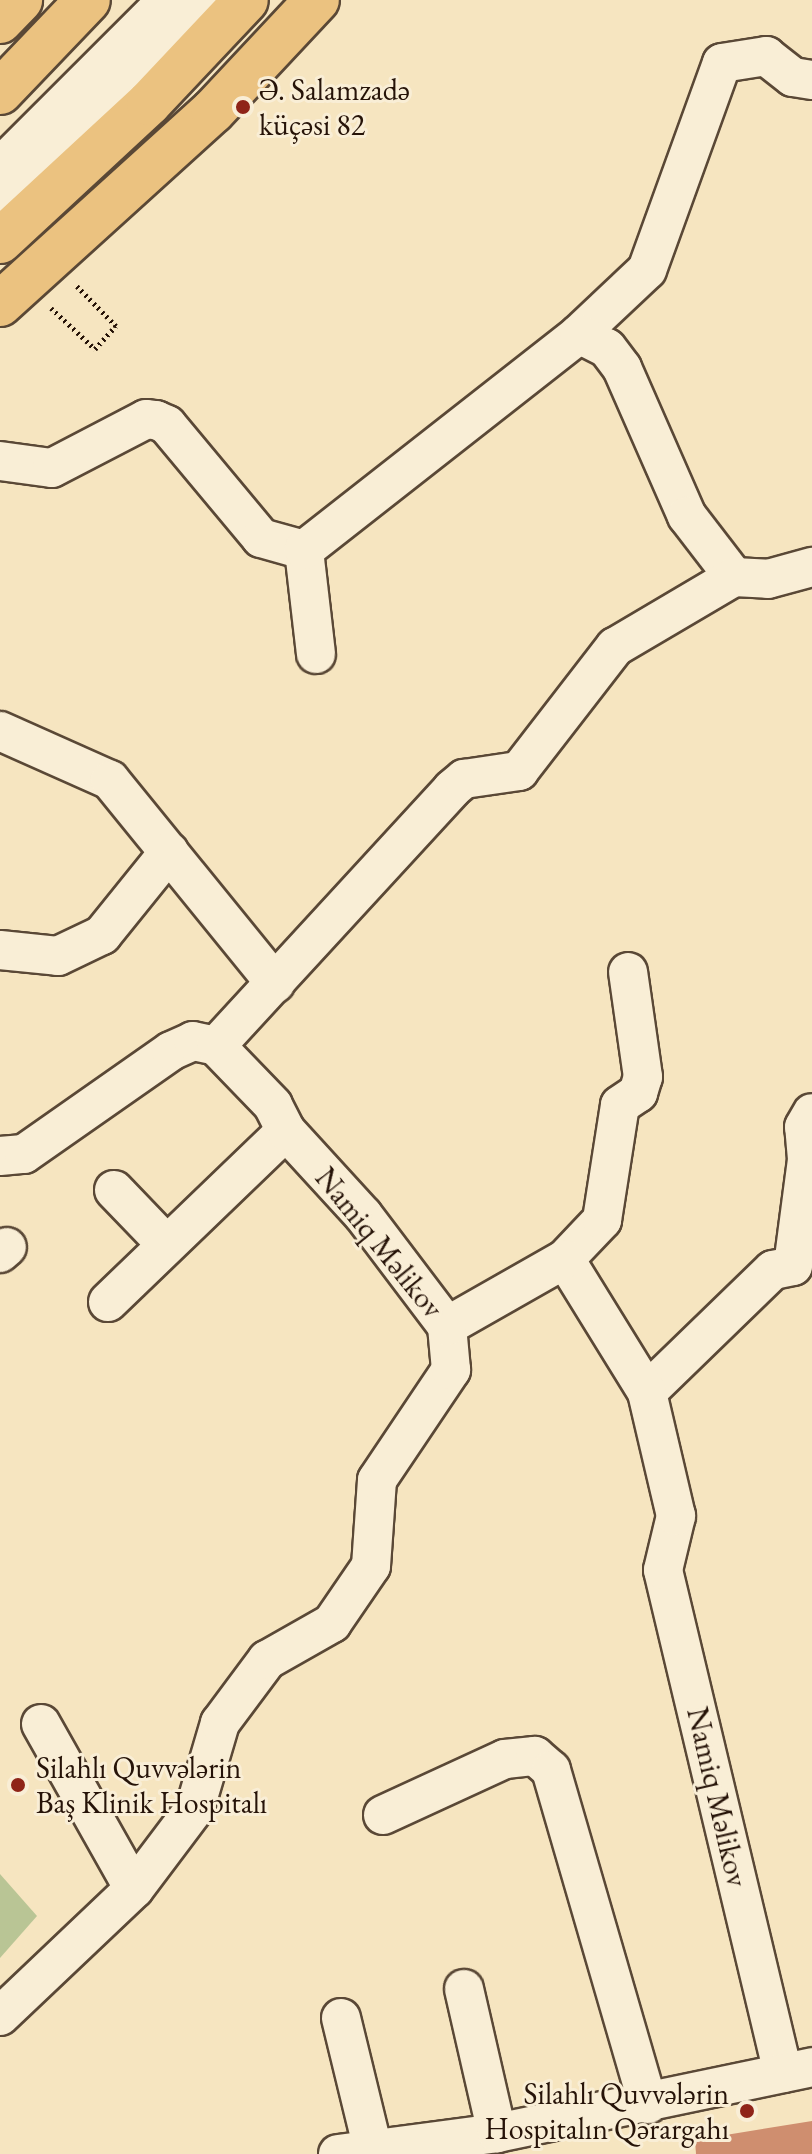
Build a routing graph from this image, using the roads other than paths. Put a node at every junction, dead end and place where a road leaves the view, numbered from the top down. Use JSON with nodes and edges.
{"nodes":[{"id":1,"x":20,"y":0,"type":"edge"},
{"id":2,"x":88,"y":0,"type":"edge"},
{"id":3,"x":167,"y":0,"type":"edge"},
{"id":4,"x":204,"y":0,"type":"edge"},
{"id":5,"x":246,"y":0,"type":"edge"},
{"id":6,"x":317,"y":0,"type":"edge"},
{"id":7,"x":0,"y":21,"type":"edge"},
{"id":8,"x":812,"y":80,"type":"edge"},
{"id":9,"x":0,"y":92,"type":"edge"},
{"id":10,"x":0,"y":167,"type":"edge"},
{"id":11,"x":47,"y":199,"type":"junction"},
{"id":12,"x":0,"y":210,"type":"edge"},
{"id":13,"x":0,"y":241,"type":"edge"},
{"id":14,"x":6,"y":281,"type":"edge"},
{"id":15,"x":579,"y":334,"type":"junction"},
{"id":16,"x":0,"y":461,"type":"edge"},
{"id":17,"x":304,"y":550,"type":"junction"},
{"id":18,"x":812,"y":567,"type":"edge"},
{"id":19,"x":734,"y":577,"type":"junction"},
{"id":20,"x":316,"y":654,"type":"dead end"},
{"id":21,"x":0,"y":731,"type":"edge"},
{"id":22,"x":169,"y":852,"type":"junction"},
{"id":23,"x":0,"y":950,"type":"edge"},
{"id":24,"x":628,"y":972,"type":"dead end"},
{"id":25,"x":275,"y":983,"type":"junction"},
{"id":26,"x":216,"y":1046,"type":"junction"},
{"id":27,"x":812,"y":1113,"type":"edge"},
{"id":28,"x":286,"y":1131,"type":"junction"},
{"id":29,"x":0,"y":1156,"type":"edge"},
{"id":30,"x":114,"y":1190,"type":"dead end"},
{"id":31,"x":165,"y":1243,"type":"junction"},
{"id":32,"x":565,"y":1259,"type":"junction"},
{"id":33,"x":803,"y":1277,"type":"edge"},
{"id":34,"x":108,"y":1302,"type":"dead end"},
{"id":35,"x":447,"y":1326,"type":"junction"},
{"id":36,"x":647,"y":1392,"type":"junction"},
{"id":37,"x":41,"y":1724,"type":"dead end"},
{"id":38,"x":383,"y":1815,"type":"dead end"},
{"id":39,"x":134,"y":1889,"type":"junction"},
{"id":40,"x":464,"y":1989,"type":"dead end"},
{"id":41,"x":0,"y":2016,"type":"edge"},
{"id":42,"x":341,"y":2018,"type":"dead end"},
{"id":43,"x":798,"y":2070,"type":"edge"},
{"id":44,"x":648,"y":2104,"type":"junction"},
{"id":45,"x":497,"y":2133,"type":"junction"},
{"id":46,"x":355,"y":2151,"type":"edge"}],
"edges":[{"from":1,"to":7,"type":"main road"},
{"from":2,"to":9,"type":"main road"},
{"from":3,"to":10,"type":"street"},
{"from":4,"to":12,"type":"street"},
{"from":5,"to":11,"type":"main road"},
{"from":6,"to":14,"type":"main road"},
{"from":8,"to":15,"type":"street"},
{"from":11,"to":13,"type":"main road"},
{"from":11,"to":14,"type":"main road"},
{"from":15,"to":17,"type":"street"},
{"from":15,"to":19,"type":"street"},
{"from":16,"to":17,"type":"street"},
{"from":17,"to":20,"type":"street"},
{"from":18,"to":19,"type":"street"},
{"from":19,"to":25,"type":"street"},
{"from":21,"to":22,"type":"street"},
{"from":22,"to":23,"type":"street"},
{"from":22,"to":25,"type":"street"},
{"from":24,"to":32,"type":"street"},
{"from":25,"to":26,"type":"street"},
{"from":26,"to":28,"type":"street","name":"Namiq Məlikov"},
{"from":26,"to":29,"type":"street"},
{"from":27,"to":33,"type":"street"},
{"from":28,"to":31,"type":"street"},
{"from":28,"to":35,"type":"street","name":"Namiq Məlikov"},
{"from":30,"to":31,"type":"street"},
{"from":31,"to":34,"type":"street"},
{"from":32,"to":35,"type":"street","name":"Namiq Məlikov"},
{"from":32,"to":36,"type":"street","name":"Namiq Məlikov"},
{"from":33,"to":36,"type":"street"},
{"from":35,"to":39,"type":"street"},
{"from":36,"to":43,"type":"street","name":"Namiq Məlikov"},
{"from":37,"to":39,"type":"street"},
{"from":38,"to":44,"type":"street"},
{"from":39,"to":41,"type":"street"},
{"from":40,"to":45,"type":"street"},
{"from":42,"to":46,"type":"street"},
{"from":43,"to":44,"type":"street"},
{"from":44,"to":45,"type":"street"},
{"from":45,"to":46,"type":"street"}]}
